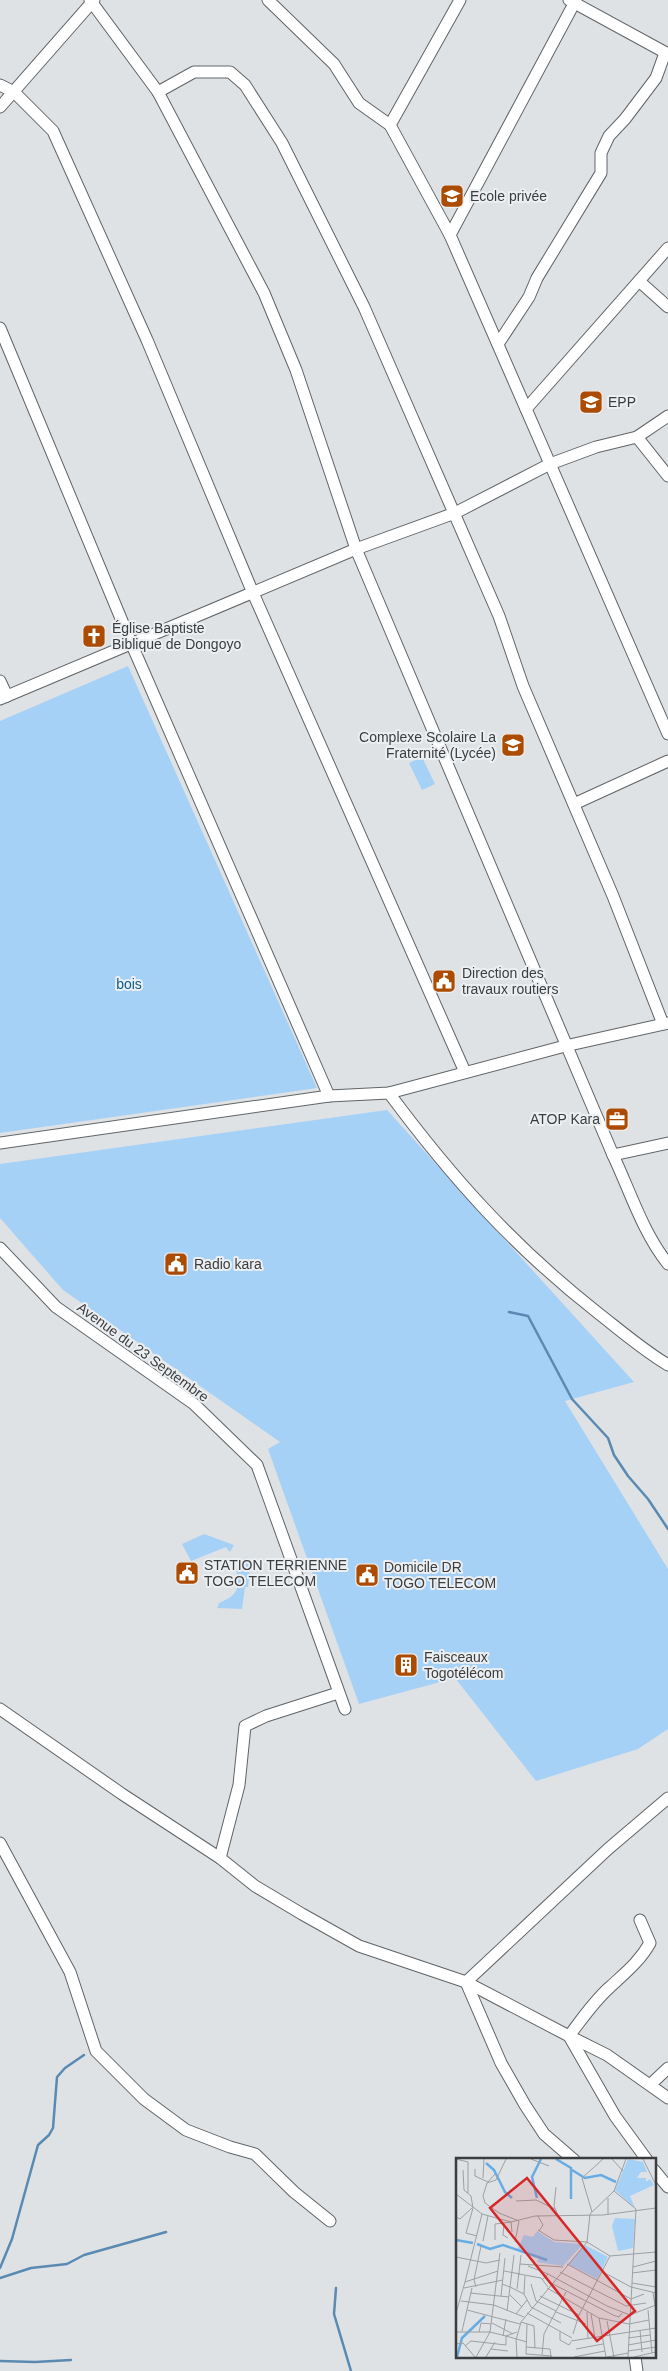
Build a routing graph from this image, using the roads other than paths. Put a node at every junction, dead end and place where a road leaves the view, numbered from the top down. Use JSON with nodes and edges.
{"nodes":[{"id":1,"x":93,"y":0,"type":"edge"},
{"id":2,"x":268,"y":0,"type":"edge"},
{"id":3,"x":460,"y":0,"type":"edge"},
{"id":4,"x":573,"y":1,"type":"edge"},
{"id":5,"x":667,"y":54,"type":"edge"},
{"id":6,"x":0,"y":85,"type":"edge"},
{"id":7,"x":14,"y":92,"type":"junction"},
{"id":8,"x":158,"y":92,"type":"junction"},
{"id":9,"x":0,"y":107,"type":"edge"},
{"id":10,"x":390,"y":125,"type":"junction"},
{"id":11,"x":450,"y":235,"type":"junction"},
{"id":12,"x":668,"y":248,"type":"edge"},
{"id":13,"x":639,"y":281,"type":"junction"},
{"id":14,"x":668,"y":307,"type":"edge"},
{"id":15,"x":0,"y":328,"type":"edge"},
{"id":16,"x":498,"y":344,"type":"junction"},
{"id":17,"x":526,"y":408,"type":"junction"},
{"id":18,"x":668,"y":416,"type":"edge"},
{"id":19,"x":637,"y":437,"type":"junction"},
{"id":20,"x":550,"y":464,"type":"junction"},
{"id":21,"x":668,"y":476,"type":"edge"},
{"id":22,"x":456,"y":513,"type":"junction"},
{"id":23,"x":356,"y":549,"type":"junction"},
{"id":24,"x":253,"y":593,"type":"junction"},
{"id":25,"x":132,"y":645,"type":"junction"},
{"id":26,"x":0,"y":681,"type":"edge"},
{"id":27,"x":3,"y":698,"type":"edge"},
{"id":28,"x":668,"y":734,"type":"edge"},
{"id":29,"x":668,"y":761,"type":"edge"},
{"id":30,"x":574,"y":804,"type":"junction"},
{"id":31,"x":665,"y":1024,"type":"edge"},
{"id":32,"x":565,"y":1046,"type":"junction"},
{"id":33,"x":465,"y":1072,"type":"junction"},
{"id":34,"x":389,"y":1092,"type":"junction"},
{"id":35,"x":329,"y":1096,"type":"junction"},
{"id":36,"x":0,"y":1143,"type":"edge"},
{"id":37,"x":668,"y":1143,"type":"edge"},
{"id":38,"x":613,"y":1156,"type":"junction"},
{"id":39,"x":0,"y":1248,"type":"edge"},
{"id":40,"x":668,"y":1264,"type":"edge"},
{"id":41,"x":668,"y":1365,"type":"edge"},
{"id":42,"x":338,"y":1693,"type":"junction"},
{"id":43,"x":345,"y":1709,"type":"dead end"},
{"id":44,"x":0,"y":1710,"type":"edge"},
{"id":45,"x":668,"y":1798,"type":"edge"},
{"id":46,"x":0,"y":1843,"type":"edge"},
{"id":47,"x":220,"y":1858,"type":"junction"},
{"id":48,"x":640,"y":1920,"type":"dead end"},
{"id":49,"x":466,"y":1982,"type":"junction"},
{"id":50,"x":569,"y":2036,"type":"junction"},
{"id":51,"x":668,"y":2068,"type":"edge"},
{"id":52,"x":651,"y":2084,"type":"junction"},
{"id":53,"x":668,"y":2098,"type":"edge"},
{"id":54,"x":572,"y":2158,"type":"edge"},
{"id":55,"x":646,"y":2158,"type":"edge"},
{"id":56,"x":656,"y":2172,"type":"edge"},
{"id":57,"x":668,"y":2186,"type":"edge"},
{"id":58,"x":330,"y":2221,"type":"dead end"},
{"id":59,"x":635,"y":2358,"type":"edge"},
{"id":60,"x":637,"y":2371,"type":"edge"}],
"edges":[{"from":1,"to":7,"type":"street"},
{"from":1,"to":8,"type":"street"},
{"from":2,"to":10,"type":"street"},
{"from":3,"to":10,"type":"street"},
{"from":4,"to":5,"type":"street"},
{"from":4,"to":11,"type":"street"},
{"from":5,"to":16,"type":"street"},
{"from":6,"to":7,"type":"street"},
{"from":7,"to":9,"type":"street"},
{"from":7,"to":24,"type":"street"},
{"from":8,"to":22,"type":"street"},
{"from":8,"to":23,"type":"street"},
{"from":10,"to":11,"type":"street"},
{"from":11,"to":16,"type":"street"},
{"from":12,"to":13,"type":"street"},
{"from":13,"to":14,"type":"street"},
{"from":13,"to":17,"type":"street"},
{"from":15,"to":25,"type":"street"},
{"from":16,"to":17,"type":"street"},
{"from":17,"to":20,"type":"street"},
{"from":18,"to":19,"type":"street"},
{"from":19,"to":20,"type":"street"},
{"from":19,"to":21,"type":"street"},
{"from":20,"to":22,"type":"street"},
{"from":20,"to":28,"type":"street"},
{"from":22,"to":23,"type":"street"},
{"from":22,"to":30,"type":"street"},
{"from":23,"to":24,"type":"street"},
{"from":23,"to":32,"type":"street"},
{"from":24,"to":25,"type":"street"},
{"from":24,"to":33,"type":"street"},
{"from":25,"to":27,"type":"street"},
{"from":25,"to":35,"type":"street"},
{"from":26,"to":27,"type":"street"},
{"from":29,"to":30,"type":"street"},
{"from":30,"to":31,"type":"street"},
{"from":31,"to":32,"type":"street"},
{"from":32,"to":33,"type":"street"},
{"from":32,"to":38,"type":"street"},
{"from":33,"to":34,"type":"street"},
{"from":34,"to":35,"type":"street"},
{"from":34,"to":41,"type":"street"},
{"from":35,"to":36,"type":"street"},
{"from":37,"to":38,"type":"street"},
{"from":38,"to":40,"type":"street"},
{"from":39,"to":42,"type":"street","name":"Avenue du 23 Septembre"},
{"from":42,"to":43,"type":"street","name":"Avenue du 23 Septembre"},
{"from":42,"to":47,"type":"street"},
{"from":44,"to":47,"type":"street"},
{"from":45,"to":49,"type":"street"},
{"from":46,"to":58,"type":"street"},
{"from":47,"to":49,"type":"street"},
{"from":48,"to":50,"type":"street"},
{"from":49,"to":50,"type":"street"},
{"from":49,"to":54,"type":"street"},
{"from":50,"to":52,"type":"street"},
{"from":50,"to":55,"type":"street"},
{"from":51,"to":52,"type":"street"},
{"from":52,"to":53,"type":"street"},
{"from":56,"to":57,"type":"street"},
{"from":59,"to":60,"type":"street"}]}
